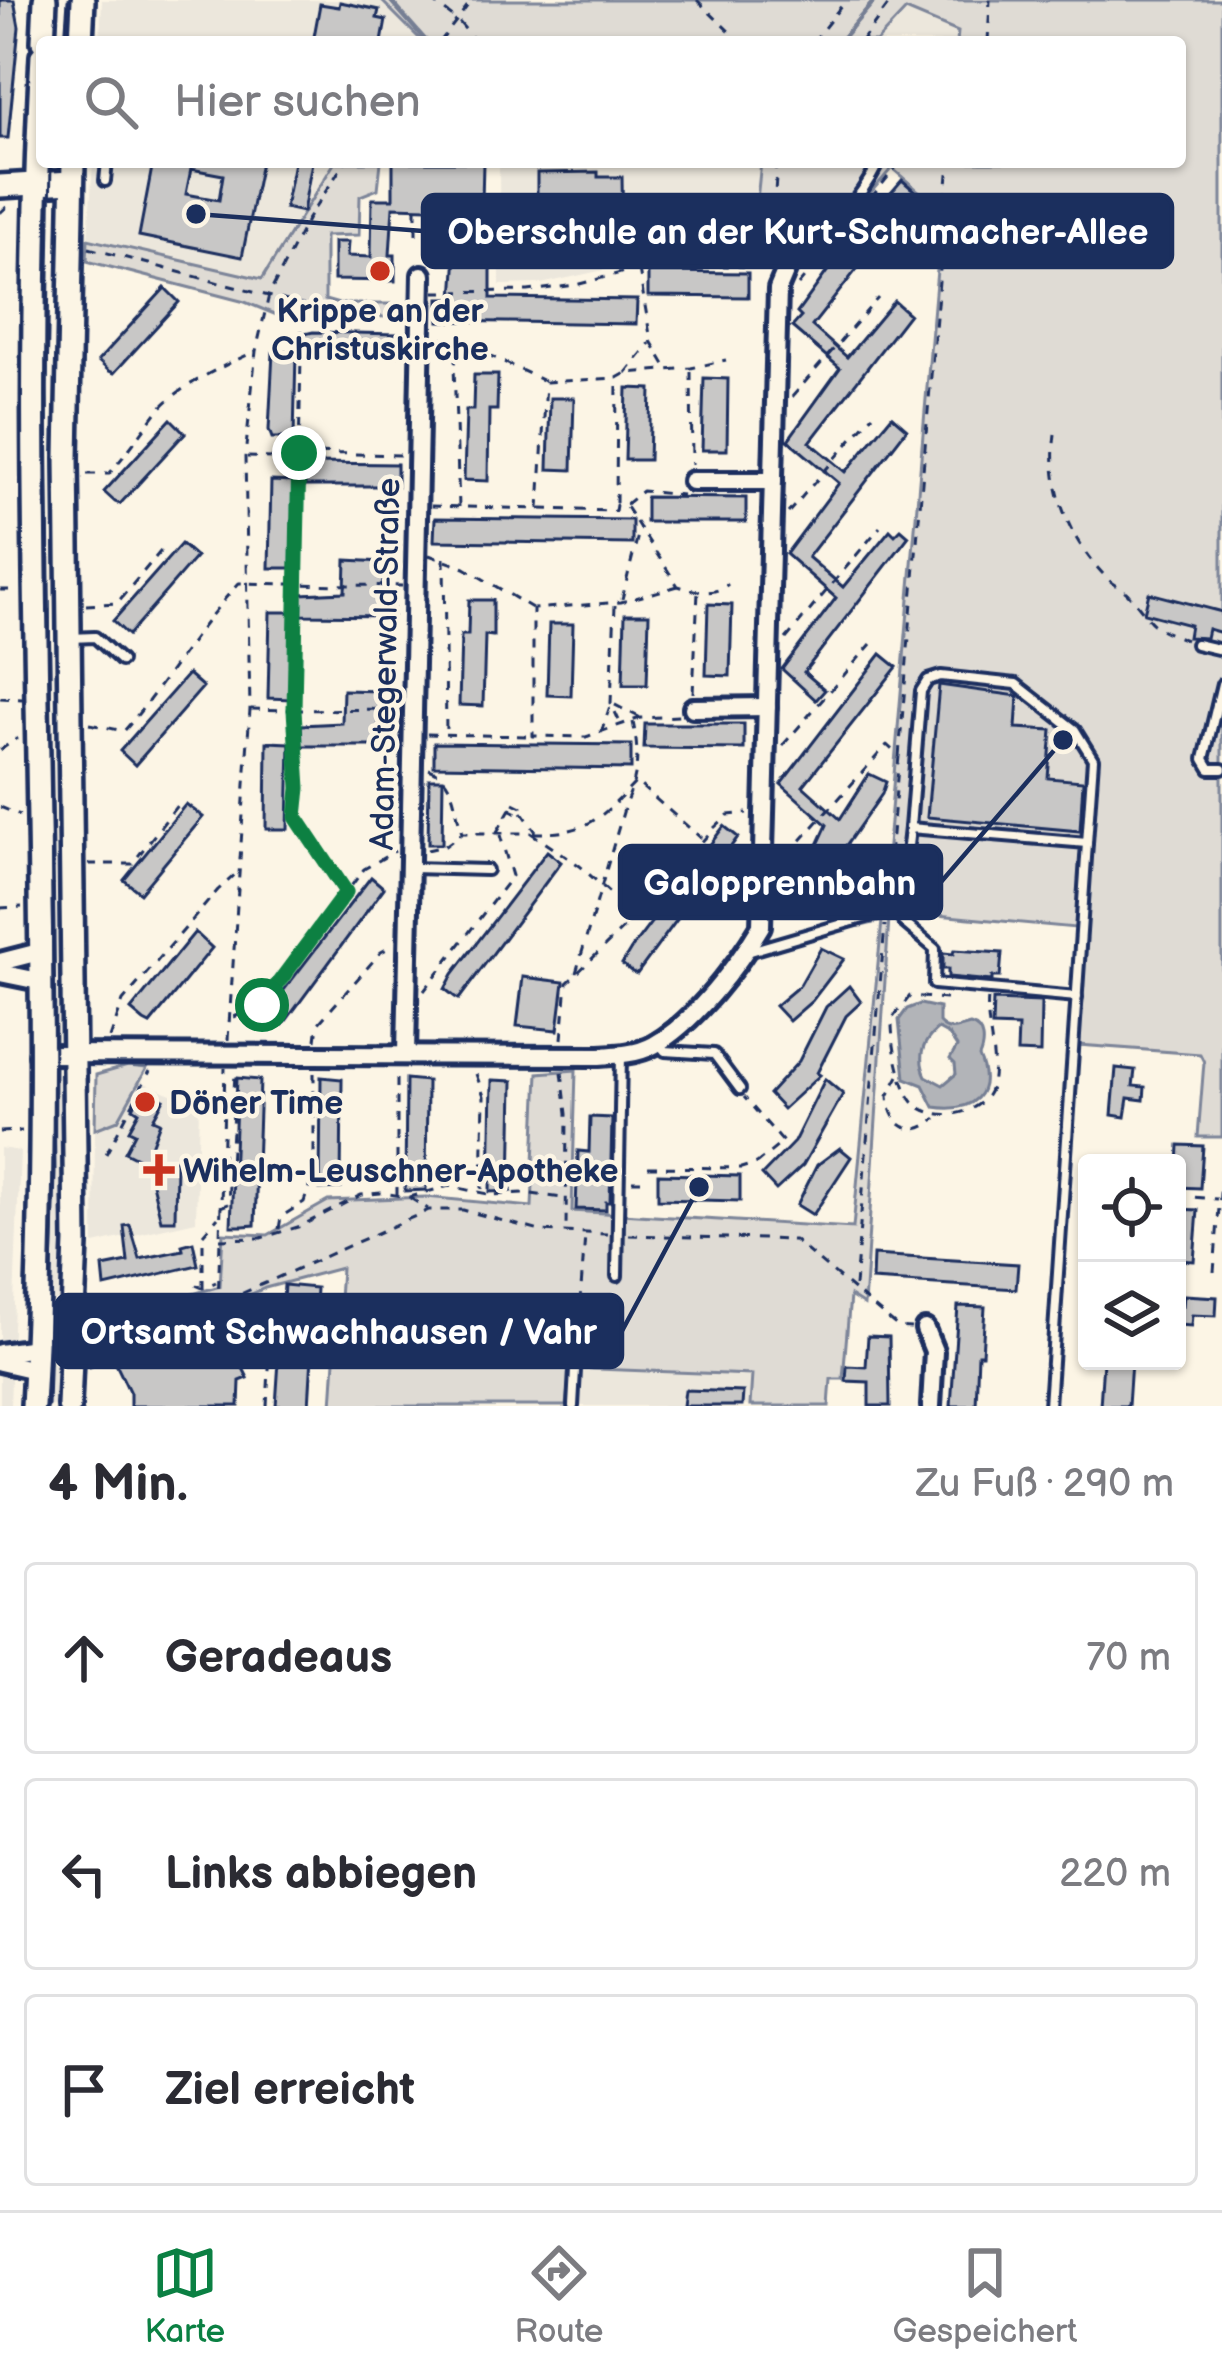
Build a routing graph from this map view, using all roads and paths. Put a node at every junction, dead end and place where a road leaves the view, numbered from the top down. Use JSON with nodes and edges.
{"nodes":[{"id":1,"x":45,"y":0,"type":"edge"},
{"id":2,"x":83,"y":0,"type":"edge"},
{"id":3,"x":431,"y":0,"type":"edge"},
{"id":4,"x":472,"y":0,"type":"edge"},
{"id":5,"x":697,"y":0,"type":"edge"},
{"id":6,"x":846,"y":0,"type":"edge"},
{"id":7,"x":892,"y":0,"type":"edge"},
{"id":8,"x":990,"y":0,"type":"edge"},
{"id":9,"x":459,"y":22,"type":"junction"},
{"id":10,"x":43,"y":36,"type":"edge"},
{"id":11,"x":81,"y":36,"type":"edge"},
{"id":12,"x":446,"y":36,"type":"edge"},
{"id":13,"x":471,"y":36,"type":"edge"},
{"id":14,"x":734,"y":36,"type":"edge"},
{"id":15,"x":818,"y":36,"type":"edge"},
{"id":16,"x":865,"y":36,"type":"edge"},
{"id":17,"x":988,"y":36,"type":"edge"},
{"id":18,"x":38,"y":168,"type":"edge"},
{"id":19,"x":106,"y":168,"type":"edge"},
{"id":20,"x":341,"y":168,"type":"edge"},
{"id":21,"x":776,"y":168,"type":"edge"},
{"id":22,"x":876,"y":168,"type":"edge"},
{"id":23,"x":948,"y":168,"type":"edge"},
{"id":24,"x":72,"y":172,"type":"edge"},
{"id":25,"x":105,"y":181,"type":"dead end"},
{"id":26,"x":37,"y":182,"type":"junction"},
{"id":27,"x":0,"y":186,"type":"edge"},
{"id":28,"x":416,"y":208,"type":"dead end"},
{"id":29,"x":416,"y":242,"type":"dead end"},
{"id":30,"x":70,"y":243,"type":"junction"},
{"id":31,"x":638,"y":268,"type":"junction"},
{"id":32,"x":786,"y":270,"type":"junction"},
{"id":33,"x":422,"y":283,"type":"joint"},
{"id":34,"x":269,"y":295,"type":"junction"},
{"id":35,"x":878,"y":298,"type":"dead end"},
{"id":36,"x":302,"y":304,"type":"junction"},
{"id":37,"x":421,"y":311,"type":"junction"},
{"id":38,"x":421,"y":333,"type":"junction"},
{"id":39,"x":651,"y":341,"type":"junction"},
{"id":40,"x":463,"y":343,"type":"junction"},
{"id":41,"x":256,"y":352,"type":"junction"},
{"id":42,"x":727,"y":360,"type":"dead end"},
{"id":43,"x":691,"y":368,"type":"junction"},
{"id":44,"x":668,"y":370,"type":"junction"},
{"id":45,"x":626,"y":373,"type":"junction"},
{"id":46,"x":617,"y":379,"type":"junction"},
{"id":47,"x":546,"y":382,"type":"junction"},
{"id":48,"x":873,"y":415,"type":"dead end"},
{"id":49,"x":775,"y":417,"type":"junction"},
{"id":50,"x":1055,"y":434,"type":"dead end"},
{"id":51,"x":418,"y":455,"type":"junction"},
{"id":52,"x":299,"y":456,"type":"junction"},
{"id":53,"x":245,"y":457,"type":"junction"},
{"id":54,"x":67,"y":473,"type":"junction"},
{"id":55,"x":692,"y":481,"type":"junction"},
{"id":56,"x":773,"y":481,"type":"junction"},
{"id":57,"x":616,"y":505,"type":"junction"},
{"id":58,"x":417,"y":506,"type":"junction"},
{"id":59,"x":625,"y":506,"type":"junction"},
{"id":60,"x":460,"y":508,"type":"junction"},
{"id":61,"x":539,"y":509,"type":"junction"},
{"id":62,"x":772,"y":523,"type":"junction"},
{"id":63,"x":640,"y":525,"type":"junction"},
{"id":64,"x":880,"y":527,"type":"dead end"},
{"id":65,"x":165,"y":546,"type":"dead end"},
{"id":66,"x":416,"y":553,"type":"junction"},
{"id":67,"x":444,"y":558,"type":"junction"},
{"id":68,"x":248,"y":584,"type":"junction"},
{"id":69,"x":728,"y":584,"type":"dead end"},
{"id":70,"x":416,"y":586,"type":"junction"},
{"id":71,"x":678,"y":586,"type":"junction"},
{"id":72,"x":296,"y":587,"type":"junction"},
{"id":73,"x":698,"y":592,"type":"junction"},
{"id":74,"x":618,"y":603,"type":"junction"},
{"id":75,"x":68,"y":606,"type":"junction"},
{"id":76,"x":533,"y":609,"type":"junction"},
{"id":77,"x":69,"y":638,"type":"junction"},
{"id":78,"x":871,"y":644,"type":"dead end"},
{"id":79,"x":1196,"y":644,"type":"joint"},
{"id":80,"x":1222,"y":650,"type":"edge"},
{"id":81,"x":769,"y":659,"type":"junction"},
{"id":82,"x":121,"y":661,"type":"dead end"},
{"id":83,"x":1222,"y":684,"type":"edge"},
{"id":84,"x":0,"y":698,"type":"edge"},
{"id":85,"x":36,"y":700,"type":"junction"},
{"id":86,"x":611,"y":703,"type":"junction"},
{"id":87,"x":767,"y":707,"type":"junction"},
{"id":88,"x":413,"y":708,"type":"junction"},
{"id":89,"x":693,"y":708,"type":"junction"},
{"id":90,"x":250,"y":709,"type":"junction"},
{"id":91,"x":294,"y":710,"type":"junction"},
{"id":92,"x":640,"y":718,"type":"junction"},
{"id":93,"x":632,"y":722,"type":"junction"},
{"id":94,"x":70,"y":725,"type":"junction"},
{"id":95,"x":622,"y":726,"type":"junction"},
{"id":96,"x":37,"y":729,"type":"junction"},
{"id":97,"x":412,"y":734,"type":"junction"},
{"id":98,"x":601,"y":734,"type":"junction"},
{"id":99,"x":446,"y":735,"type":"junction"},
{"id":100,"x":533,"y":736,"type":"junction"},
{"id":101,"x":0,"y":750,"type":"edge"},
{"id":102,"x":899,"y":756,"type":"junction"},
{"id":103,"x":412,"y":764,"type":"junction"},
{"id":104,"x":766,"y":764,"type":"junction"},
{"id":105,"x":1222,"y":770,"type":"edge"},
{"id":106,"x":636,"y":782,"type":"junction"},
{"id":107,"x":178,"y":804,"type":"dead end"},
{"id":108,"x":0,"y":807,"type":"edge"},
{"id":109,"x":765,"y":812,"type":"junction"},
{"id":110,"x":38,"y":816,"type":"junction"},
{"id":111,"x":910,"y":828,"type":"junction"},
{"id":112,"x":462,"y":833,"type":"junction"},
{"id":113,"x":498,"y":833,"type":"junction"},
{"id":114,"x":533,"y":833,"type":"junction"},
{"id":115,"x":703,"y":839,"type":"junction"},
{"id":116,"x":1087,"y":843,"type":"junction"},
{"id":117,"x":410,"y":855,"type":"junction"},
{"id":118,"x":74,"y":865,"type":"junction"},
{"id":119,"x":239,"y":870,"type":"junction"},
{"id":120,"x":487,"y":870,"type":"joint"},
{"id":121,"x":512,"y":876,"type":"junction"},
{"id":122,"x":764,"y":882,"type":"junction"},
{"id":123,"x":601,"y":886,"type":"junction"},
{"id":124,"x":346,"y":892,"type":"junction"},
{"id":125,"x":40,"y":906,"type":"junction"},
{"id":126,"x":901,"y":907,"type":"junction"},
{"id":127,"x":0,"y":908,"type":"edge"},
{"id":128,"x":636,"y":916,"type":"junction"},
{"id":129,"x":885,"y":917,"type":"junction"},
{"id":130,"x":408,"y":938,"type":"junction"},
{"id":131,"x":39,"y":952,"type":"junction"},
{"id":132,"x":746,"y":952,"type":"junction"},
{"id":133,"x":0,"y":962,"type":"edge"},
{"id":134,"x":0,"y":973,"type":"edge"},
{"id":135,"x":575,"y":974,"type":"junction"},
{"id":136,"x":39,"y":981,"type":"junction"},
{"id":137,"x":948,"y":985,"type":"junction"},
{"id":138,"x":989,"y":989,"type":"junction"},
{"id":139,"x":1077,"y":997,"type":"junction"},
{"id":140,"x":407,"y":998,"type":"junction"},
{"id":141,"x":232,"y":1017,"type":"junction"},
{"id":142,"x":658,"y":1042,"type":"junction"},
{"id":143,"x":74,"y":1053,"type":"junction"},
{"id":144,"x":108,"y":1053,"type":"junction"},
{"id":145,"x":160,"y":1053,"type":"junction"},
{"id":146,"x":231,"y":1053,"type":"junction"},
{"id":147,"x":39,"y":1054,"type":"junction"},
{"id":148,"x":314,"y":1054,"type":"junction"},
{"id":149,"x":402,"y":1054,"type":"junction"},
{"id":150,"x":469,"y":1055,"type":"junction"},
{"id":151,"x":621,"y":1055,"type":"junction"},
{"id":152,"x":560,"y":1057,"type":"junction"},
{"id":153,"x":900,"y":1074,"type":"junction"},
{"id":154,"x":740,"y":1089,"type":"joint"},
{"id":155,"x":938,"y":1115,"type":"junction"},
{"id":156,"x":40,"y":1131,"type":"junction"},
{"id":157,"x":0,"y":1132,"type":"edge"},
{"id":158,"x":106,"y":1154,"type":"dead end"},
{"id":159,"x":648,"y":1167,"type":"dead end"},
{"id":160,"x":1222,"y":1169,"type":"edge"},
{"id":161,"x":648,"y":1180,"type":"dead end"},
{"id":162,"x":619,"y":1181,"type":"junction"},
{"id":163,"x":482,"y":1192,"type":"junction"},
{"id":164,"x":397,"y":1196,"type":"junction"},
{"id":165,"x":409,"y":1197,"type":"junction"},
{"id":166,"x":1186,"y":1197,"type":"edge"},
{"id":167,"x":566,"y":1199,"type":"junction"},
{"id":168,"x":1219,"y":1199,"type":"junction"},
{"id":169,"x":219,"y":1208,"type":"junction"},
{"id":170,"x":429,"y":1210,"type":"junction"},
{"id":171,"x":219,"y":1216,"type":"junction"},
{"id":172,"x":566,"y":1232,"type":"junction"},
{"id":173,"x":278,"y":1233,"type":"junction"},
{"id":174,"x":585,"y":1233,"type":"junction"},
{"id":175,"x":618,"y":1234,"type":"junction"},
{"id":176,"x":1219,"y":1236,"type":"edge"},
{"id":177,"x":218,"y":1239,"type":"junction"},
{"id":178,"x":1214,"y":1272,"type":"dead end"},
{"id":179,"x":617,"y":1276,"type":"dead end"},
{"id":180,"x":218,"y":1282,"type":"junction"},
{"id":181,"x":855,"y":1288,"type":"junction"},
{"id":182,"x":274,"y":1295,"type":"dead end"},
{"id":183,"x":218,"y":1306,"type":"junction"},
{"id":184,"x":925,"y":1329,"type":"joint"},
{"id":185,"x":73,"y":1341,"type":"junction"},
{"id":186,"x":0,"y":1357,"type":"edge"},
{"id":187,"x":36,"y":1359,"type":"junction"},
{"id":188,"x":574,"y":1370,"type":"joint"},
{"id":189,"x":33,"y":1406,"type":"edge"},
{"id":190,"x":69,"y":1406,"type":"edge"},
{"id":191,"x":267,"y":1406,"type":"edge"},
{"id":192,"x":573,"y":1406,"type":"edge"},
{"id":193,"x":931,"y":1406,"type":"edge"},
{"id":194,"x":1049,"y":1406,"type":"edge"}],
"edges":[{"from":1,"to":10,"type":"street"},
{"from":2,"to":11,"type":"street"},
{"from":3,"to":9,"type":"path"},
{"from":4,"to":9,"type":"path"},
{"from":5,"to":14,"type":"path"},
{"from":6,"to":15,"type":"path"},
{"from":7,"to":16,"type":"path"},
{"from":8,"to":17,"type":"path"},
{"from":9,"to":12,"type":"path"},
{"from":9,"to":13,"type":"path"},
{"from":18,"to":26,"type":"street"},
{"from":19,"to":25,"type":"lane"},
{"from":20,"to":34,"type":"path"},
{"from":21,"to":32,"type":"path"},
{"from":22,"to":32,"type":"lane"},
{"from":23,"to":102,"type":"path"},
{"from":24,"to":26,"type":"street"},
{"from":24,"to":30,"type":"street"},
{"from":26,"to":27,"type":"street"},
{"from":26,"to":85,"type":"street"},
{"from":28,"to":29,"type":"path"},
{"from":30,"to":34,"type":"path"},
{"from":30,"to":54,"type":"street"},
{"from":31,"to":32,"type":"path"},
{"from":31,"to":33,"type":"path"},
{"from":31,"to":39,"type":"path"},
{"from":32,"to":49,"type":"street"},
{"from":33,"to":37,"type":"street","name":"Adam-Stegerwald-Straße"},
{"from":34,"to":36,"type":"path"},
{"from":34,"to":41,"type":"path"},
{"from":35,"to":49,"type":"path"},
{"from":36,"to":37,"type":"path"},
{"from":36,"to":52,"type":"path"},
{"from":37,"to":38,"type":"street","name":"Adam-Stegerwald-Straße"},
{"from":38,"to":40,"type":"path"},
{"from":38,"to":51,"type":"street","name":"Adam-Stegerwald-Straße"},
{"from":39,"to":44,"type":"path"},
{"from":39,"to":45,"type":"path"},
{"from":40,"to":47,"type":"path"},
{"from":40,"to":60,"type":"path"},
{"from":41,"to":53,"type":"path"},
{"from":41,"to":54,"type":"path"},
{"from":42,"to":43,"type":"path"},
{"from":43,"to":44,"type":"path"},
{"from":43,"to":55,"type":"path"},
{"from":44,"to":45,"type":"path"},
{"from":45,"to":46,"type":"path"},
{"from":46,"to":47,"type":"path"},
{"from":46,"to":57,"type":"path"},
{"from":47,"to":61,"type":"path"},
{"from":48,"to":62,"type":"path"},
{"from":49,"to":56,"type":"street"},
{"from":50,"to":79,"type":"path"},
{"from":51,"to":52,"type":"path"},
{"from":51,"to":58,"type":"street","name":"Adam-Stegerwald-Straße"},
{"from":52,"to":53,"type":"path"},
{"from":52,"to":72,"type":"path"},
{"from":53,"to":68,"type":"path"},
{"from":54,"to":75,"type":"street"},
{"from":55,"to":56,"type":"street"},
{"from":55,"to":59,"type":"path"},
{"from":56,"to":62,"type":"street"},
{"from":57,"to":59,"type":"path"},
{"from":57,"to":61,"type":"path"},
{"from":58,"to":60,"type":"path"},
{"from":58,"to":66,"type":"street","name":"Adam-Stegerwald-Straße"},
{"from":59,"to":63,"type":"path"},
{"from":60,"to":61,"type":"path"},
{"from":62,"to":81,"type":"street"},
{"from":63,"to":71,"type":"path"},
{"from":63,"to":74,"type":"path"},
{"from":64,"to":81,"type":"path"},
{"from":65,"to":75,"type":"path"},
{"from":66,"to":67,"type":"path"},
{"from":66,"to":70,"type":"street","name":"Adam-Stegerwald-Straße"},
{"from":67,"to":76,"type":"path"},
{"from":67,"to":99,"type":"path"},
{"from":68,"to":72,"type":"path"},
{"from":68,"to":90,"type":"path"},
{"from":68,"to":94,"type":"path"},
{"from":69,"to":73,"type":"path"},
{"from":70,"to":72,"type":"path"},
{"from":70,"to":88,"type":"street","name":"Adam-Stegerwald-Straße"},
{"from":71,"to":73,"type":"path"},
{"from":71,"to":74,"type":"path"},
{"from":72,"to":91,"type":"path"},
{"from":73,"to":89,"type":"path"},
{"from":74,"to":76,"type":"path"},
{"from":74,"to":86,"type":"path"},
{"from":75,"to":77,"type":"street"},
{"from":76,"to":100,"type":"path"},
{"from":77,"to":82,"type":"lane"},
{"from":77,"to":94,"type":"street"},
{"from":78,"to":104,"type":"path"},
{"from":79,"to":80,"type":"lane"},
{"from":81,"to":87,"type":"street"},
{"from":83,"to":105,"type":"lane"},
{"from":84,"to":85,"type":"path"},
{"from":85,"to":96,"type":"street"},
{"from":86,"to":92,"type":"path"},
{"from":86,"to":95,"type":"path"},
{"from":86,"to":98,"type":"path"},
{"from":87,"to":89,"type":"street"},
{"from":87,"to":104,"type":"street"},
{"from":88,"to":91,"type":"path"},
{"from":88,"to":97,"type":"street","name":"Adam-Stegerwald-Straße"},
{"from":89,"to":92,"type":"path"},
{"from":90,"to":91,"type":"path"},
{"from":90,"to":119,"type":"path"},
{"from":91,"to":124,"type":"path"},
{"from":92,"to":93,"type":"path"},
{"from":93,"to":95,"type":"path"},
{"from":93,"to":106,"type":"path"},
{"from":94,"to":118,"type":"street"},
{"from":95,"to":98,"type":"path"},
{"from":96,"to":101,"type":"path"},
{"from":96,"to":110,"type":"street"},
{"from":97,"to":99,"type":"path"},
{"from":97,"to":103,"type":"street","name":"Adam-Stegerwald-Straße"},
{"from":98,"to":100,"type":"path"},
{"from":99,"to":100,"type":"path"},
{"from":102,"to":122,"type":"path"},
{"from":102,"to":129,"type":"path"},
{"from":103,"to":112,"type":"path"},
{"from":103,"to":117,"type":"street","name":"Adam-Stegerwald-Straße"},
{"from":104,"to":109,"type":"street"},
{"from":106,"to":114,"type":"path"},
{"from":106,"to":115,"type":"path"},
{"from":106,"to":123,"type":"path"},
{"from":107,"to":118,"type":"path"},
{"from":108,"to":110,"type":"path"},
{"from":109,"to":115,"type":"path"},
{"from":109,"to":122,"type":"street"},
{"from":110,"to":125,"type":"street"},
{"from":111,"to":116,"type":"lane"},
{"from":111,"to":116,"type":"lane"},
{"from":111,"to":126,"type":"lane"},
{"from":112,"to":113,"type":"path"},
{"from":112,"to":117,"type":"path"},
{"from":113,"to":114,"type":"path"},
{"from":113,"to":114,"type":"path"},
{"from":113,"to":121,"type":"path"},
{"from":114,"to":123,"type":"path"},
{"from":115,"to":128,"type":"path"},
{"from":116,"to":139,"type":"lane"},
{"from":117,"to":120,"type":"lane"},
{"from":117,"to":124,"type":"path"},
{"from":117,"to":130,"type":"street","name":"Adam-Stegerwald-Straße"},
{"from":118,"to":143,"type":"street"},
{"from":119,"to":141,"type":"path"},
{"from":119,"to":144,"type":"path"},
{"from":120,"to":121,"type":"path"},
{"from":121,"to":140,"type":"path"},
{"from":122,"to":132,"type":"street"},
{"from":123,"to":128,"type":"path"},
{"from":123,"to":135,"type":"path"},
{"from":124,"to":141,"type":"path"},
{"from":125,"to":127,"type":"path"},
{"from":125,"to":131,"type":"street"},
{"from":126,"to":129,"type":"lane"},
{"from":126,"to":137,"type":"lane"},
{"from":128,"to":135,"type":"path"},
{"from":129,"to":132,"type":"lane"},
{"from":129,"to":181,"type":"path"},
{"from":130,"to":140,"type":"street","name":"Adam-Stegerwald-Straße"},
{"from":130,"to":148,"type":"path"},
{"from":131,"to":133,"type":"street"},
{"from":131,"to":136,"type":"street"},
{"from":132,"to":142,"type":"street"},
{"from":134,"to":136,"type":"street"},
{"from":135,"to":152,"type":"path"},
{"from":136,"to":147,"type":"street"},
{"from":137,"to":138,"type":"lane"},
{"from":137,"to":153,"type":"path"},
{"from":138,"to":139,"type":"lane"},
{"from":138,"to":155,"type":"path"},
{"from":139,"to":194,"type":"lane"},
{"from":140,"to":149,"type":"street","name":"Adam-Stegerwald-Straße"},
{"from":141,"to":146,"type":"path"},
{"from":142,"to":151,"type":"street"},
{"from":142,"to":154,"type":"lane"},
{"from":143,"to":144,"type":"street"},
{"from":143,"to":147,"type":"street"},
{"from":143,"to":185,"type":"street"},
{"from":144,"to":145,"type":"street"},
{"from":145,"to":146,"type":"street"},
{"from":145,"to":158,"type":"path"},
{"from":146,"to":148,"type":"street"},
{"from":146,"to":169,"type":"path"},
{"from":146,"to":169,"type":"path"},
{"from":147,"to":156,"type":"street"},
{"from":148,"to":149,"type":"street"},
{"from":148,"to":173,"type":"path"},
{"from":149,"to":150,"type":"street"},
{"from":149,"to":164,"type":"path"},
{"from":150,"to":152,"type":"street"},
{"from":150,"to":163,"type":"path"},
{"from":151,"to":152,"type":"street"},
{"from":151,"to":162,"type":"lane"},
{"from":152,"to":167,"type":"path"},
{"from":153,"to":155,"type":"path"},
{"from":153,"to":155,"type":"path"},
{"from":154,"to":159,"type":"path"},
{"from":156,"to":157,"type":"path"},
{"from":156,"to":187,"type":"street"},
{"from":160,"to":168,"type":"path"},
{"from":161,"to":162,"type":"path"},
{"from":162,"to":175,"type":"lane"},
{"from":163,"to":165,"type":"path"},
{"from":163,"to":167,"type":"path"},
{"from":164,"to":165,"type":"path"},
{"from":164,"to":173,"type":"path"},
{"from":165,"to":170,"type":"path"},
{"from":166,"to":168,"type":"path"},
{"from":167,"to":172,"type":"path"},
{"from":168,"to":176,"type":"path"},
{"from":169,"to":171,"type":"path"},
{"from":170,"to":172,"type":"path"},
{"from":170,"to":183,"type":"path"},
{"from":171,"to":177,"type":"path"},
{"from":171,"to":180,"type":"path"},
{"from":172,"to":174,"type":"path"},
{"from":173,"to":177,"type":"path"},
{"from":174,"to":175,"type":"path"},
{"from":174,"to":188,"type":"path"},
{"from":175,"to":179,"type":"lane"},
{"from":175,"to":181,"type":"path"},
{"from":176,"to":178,"type":"path"},
{"from":177,"to":180,"type":"path"},
{"from":180,"to":183,"type":"path"},
{"from":181,"to":184,"type":"path"},
{"from":182,"to":191,"type":"path"},
{"from":183,"to":185,"type":"path"},
{"from":184,"to":193,"type":"street"},
{"from":185,"to":190,"type":"street"},
{"from":186,"to":187,"type":"street"},
{"from":187,"to":189,"type":"street"},
{"from":188,"to":192,"type":"lane"}]}
